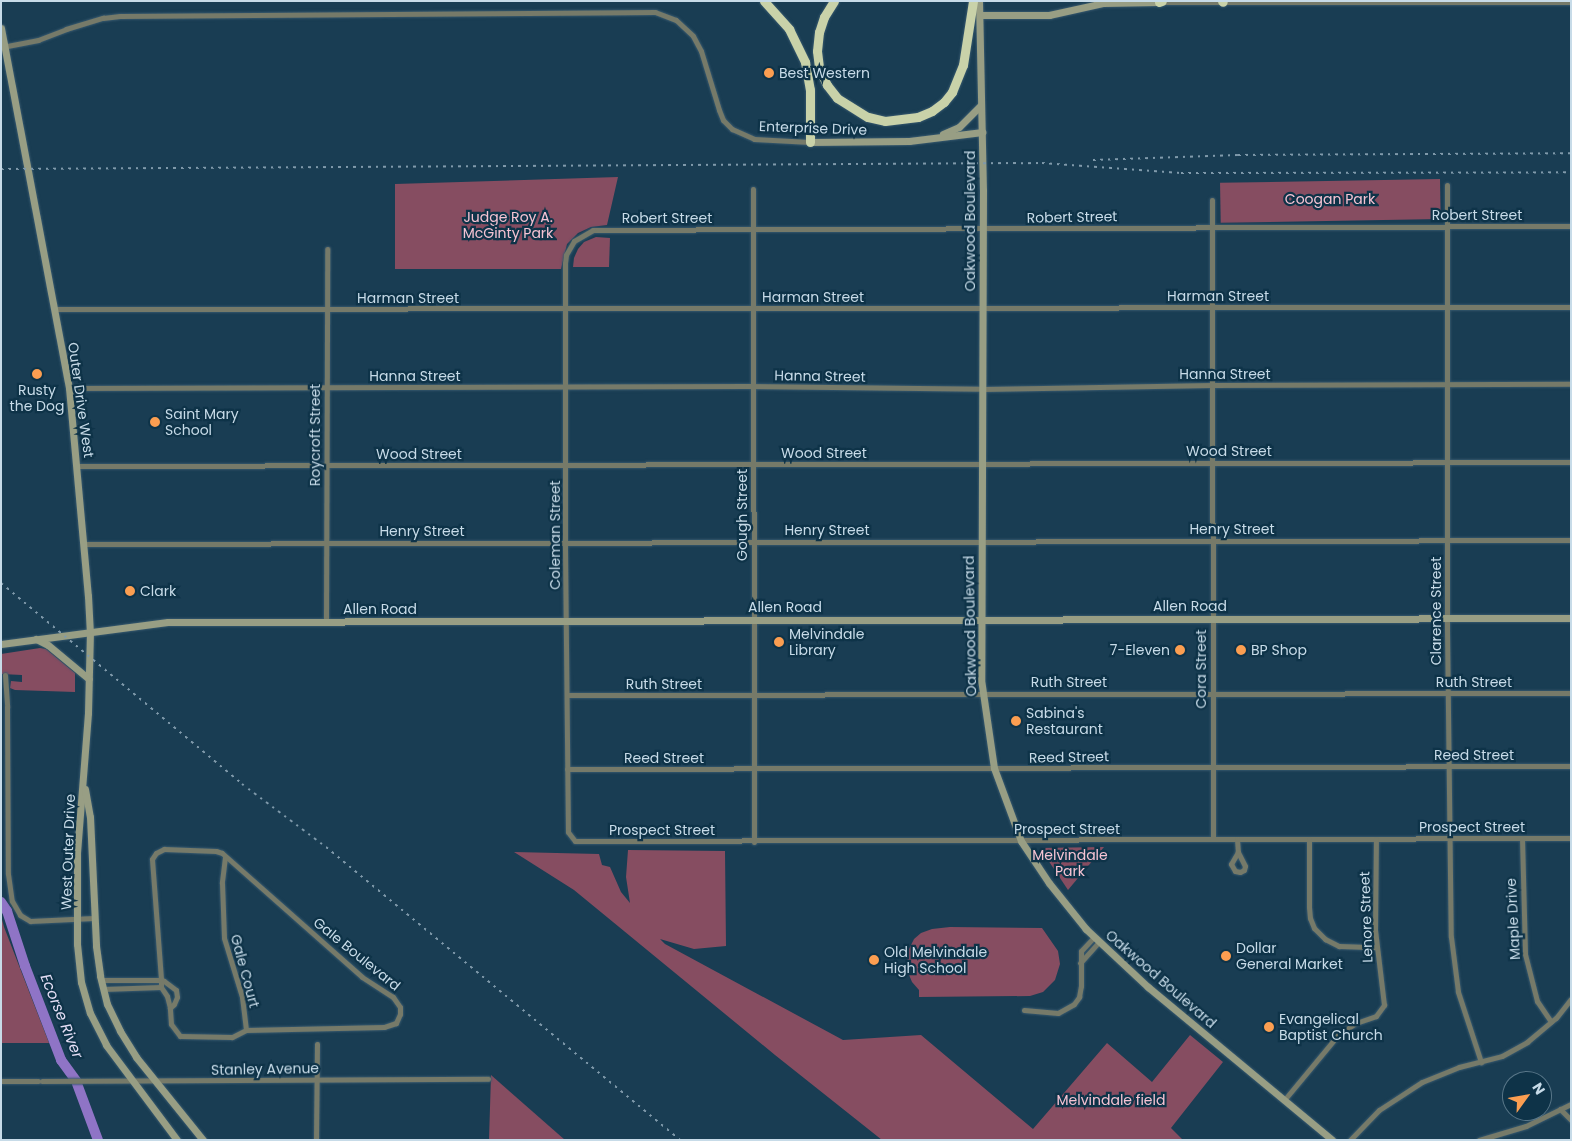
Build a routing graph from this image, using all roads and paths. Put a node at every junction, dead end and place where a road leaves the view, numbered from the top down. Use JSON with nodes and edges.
{"nodes":[{"id":1,"x":764,"y":1,"type":"edge"},
{"id":2,"x":834,"y":1,"type":"edge"},
{"id":3,"x":973,"y":1,"type":"edge"},
{"id":4,"x":979,"y":1,"type":"edge"},
{"id":5,"x":1161,"y":2,"type":"edge"},
{"id":6,"x":1222,"y":2,"type":"edge"},
{"id":7,"x":1571,"y":2,"type":"edge"},
{"id":8,"x":980,"y":15,"type":"junction"},
{"id":9,"x":1,"y":28,"type":"edge"},
{"id":10,"x":3,"y":47,"type":"edge"},
{"id":11,"x":980,"y":106,"type":"junction"},
{"id":12,"x":982,"y":132,"type":"junction"},
{"id":13,"x":925,"y":139,"type":"junction"},
{"id":14,"x":810,"y":142,"type":"junction"},
{"id":15,"x":1447,"y":185,"type":"dead end"},
{"id":16,"x":753,"y":189,"type":"dead end"},
{"id":17,"x":1212,"y":200,"type":"dead end"},
{"id":18,"x":1447,"y":226,"type":"junction"},
{"id":19,"x":1571,"y":226,"type":"edge"},
{"id":20,"x":1212,"y":227,"type":"junction"},
{"id":21,"x":754,"y":229,"type":"junction"},
{"id":22,"x":982,"y":229,"type":"junction"},
{"id":23,"x":576,"y":240,"type":"joint"},
{"id":24,"x":327,"y":249,"type":"dead end"},
{"id":25,"x":1571,"y":306,"type":"edge"},
{"id":26,"x":1213,"y":307,"type":"junction"},
{"id":27,"x":1447,"y":307,"type":"junction"},
{"id":28,"x":983,"y":308,"type":"junction"},
{"id":29,"x":55,"y":309,"type":"junction"},
{"id":30,"x":326,"y":309,"type":"junction"},
{"id":31,"x":565,"y":309,"type":"junction"},
{"id":32,"x":754,"y":309,"type":"junction"},
{"id":33,"x":1447,"y":384,"type":"junction"},
{"id":34,"x":1571,"y":384,"type":"edge"},
{"id":35,"x":1212,"y":385,"type":"junction"},
{"id":36,"x":754,"y":386,"type":"junction"},
{"id":37,"x":565,"y":387,"type":"junction"},
{"id":38,"x":69,"y":388,"type":"junction"},
{"id":39,"x":326,"y":388,"type":"junction"},
{"id":40,"x":982,"y":389,"type":"junction"},
{"id":41,"x":1212,"y":462,"type":"junction"},
{"id":42,"x":1447,"y":462,"type":"junction"},
{"id":43,"x":1571,"y":462,"type":"edge"},
{"id":44,"x":754,"y":464,"type":"junction"},
{"id":45,"x":980,"y":464,"type":"junction"},
{"id":46,"x":326,"y":465,"type":"junction"},
{"id":47,"x":566,"y":465,"type":"junction"},
{"id":48,"x":77,"y":466,"type":"junction"},
{"id":49,"x":1447,"y":539,"type":"junction"},
{"id":50,"x":1571,"y":540,"type":"edge"},
{"id":51,"x":754,"y":541,"type":"junction"},
{"id":52,"x":981,"y":541,"type":"junction"},
{"id":53,"x":1213,"y":541,"type":"junction"},
{"id":54,"x":565,"y":542,"type":"junction"},
{"id":55,"x":327,"y":543,"type":"junction"},
{"id":56,"x":83,"y":544,"type":"junction"},
{"id":57,"x":1212,"y":618,"type":"junction"},
{"id":58,"x":1447,"y":618,"type":"junction"},
{"id":59,"x":1571,"y":618,"type":"edge"},
{"id":60,"x":982,"y":619,"type":"junction"},
{"id":61,"x":566,"y":620,"type":"junction"},
{"id":62,"x":755,"y":620,"type":"junction"},
{"id":63,"x":326,"y":621,"type":"junction"},
{"id":64,"x":90,"y":631,"type":"junction"},
{"id":65,"x":35,"y":639,"type":"junction"},
{"id":66,"x":1,"y":644,"type":"edge"},
{"id":67,"x":5,"y":675,"type":"dead end"},
{"id":68,"x":89,"y":679,"type":"junction"},
{"id":69,"x":1212,"y":693,"type":"junction"},
{"id":70,"x":1571,"y":693,"type":"edge"},
{"id":71,"x":755,"y":694,"type":"junction"},
{"id":72,"x":982,"y":694,"type":"junction"},
{"id":73,"x":1447,"y":694,"type":"junction"},
{"id":74,"x":567,"y":695,"type":"junction"},
{"id":75,"x":1,"y":699,"type":"edge"},
{"id":76,"x":8,"y":707,"type":"junction"},
{"id":77,"x":1448,"y":766,"type":"junction"},
{"id":78,"x":1571,"y":766,"type":"edge"},
{"id":79,"x":1212,"y":767,"type":"junction"},
{"id":80,"x":754,"y":768,"type":"junction"},
{"id":81,"x":994,"y":768,"type":"junction"},
{"id":82,"x":567,"y":769,"type":"junction"},
{"id":83,"x":84,"y":779,"type":"junction"},
{"id":84,"x":568,"y":832,"type":"joint"},
{"id":85,"x":1376,"y":838,"type":"junction"},
{"id":86,"x":1450,"y":838,"type":"junction"},
{"id":87,"x":1522,"y":838,"type":"junction"},
{"id":88,"x":1571,"y":838,"type":"edge"},
{"id":89,"x":1213,"y":839,"type":"junction"},
{"id":90,"x":1238,"y":839,"type":"junction"},
{"id":91,"x":1309,"y":839,"type":"junction"},
{"id":92,"x":1021,"y":841,"type":"junction"},
{"id":93,"x":754,"y":842,"type":"junction"},
{"id":94,"x":1238,"y":852,"type":"dead end"},
{"id":95,"x":225,"y":857,"type":"junction"},
{"id":96,"x":94,"y":918,"type":"junction"},
{"id":97,"x":78,"y":919,"type":"junction"},
{"id":98,"x":1096,"y":940,"type":"junction"},
{"id":99,"x":1376,"y":947,"type":"junction"},
{"id":100,"x":100,"y":980,"type":"junction"},
{"id":101,"x":161,"y":980,"type":"junction"},
{"id":102,"x":161,"y":987,"type":"junction"},
{"id":103,"x":103,"y":989,"type":"junction"},
{"id":104,"x":1571,"y":999,"type":"edge"},
{"id":105,"x":170,"y":1008,"type":"junction"},
{"id":106,"x":1024,"y":1010,"type":"dead end"},
{"id":107,"x":1551,"y":1022,"type":"junction"},
{"id":108,"x":246,"y":1030,"type":"junction"},
{"id":109,"x":317,"y":1044,"type":"dead end"},
{"id":110,"x":1481,"y":1062,"type":"junction"},
{"id":111,"x":318,"y":1079,"type":"junction"},
{"id":112,"x":488,"y":1079,"type":"dead end"},
{"id":113,"x":1,"y":1081,"type":"edge"},
{"id":114,"x":131,"y":1082,"type":"junction"},
{"id":115,"x":156,"y":1082,"type":"junction"},
{"id":116,"x":1285,"y":1100,"type":"junction"},
{"id":117,"x":1571,"y":1104,"type":"edge"},
{"id":118,"x":1560,"y":1109,"type":"junction"},
{"id":119,"x":1571,"y":1120,"type":"edge"},
{"id":120,"x":1490,"y":1138,"type":"edge"},
{"id":121,"x":177,"y":1140,"type":"edge"},
{"id":122,"x":203,"y":1140,"type":"edge"},
{"id":123,"x":316,"y":1140,"type":"edge"},
{"id":124,"x":1332,"y":1140,"type":"edge"},
{"id":125,"x":1350,"y":1140,"type":"edge"},
{"id":126,"x":1479,"y":1140,"type":"edge"}],
"edges":[{"from":1,"to":14,"type":"highway"},
{"from":2,"to":3,"type":"highway"},
{"from":4,"to":8,"type":"main road","name":"Oakwood Boulevard"},
{"from":5,"to":6,"type":"street"},
{"from":5,"to":8,"type":"main road"},
{"from":6,"to":7,"type":"street"},
{"from":8,"to":11,"type":"main road","name":"Oakwood Boulevard"},
{"from":9,"to":10,"type":"main road","name":"Outer Drive West"},
{"from":10,"to":14,"type":"street","name":"Enterprise Drive"},
{"from":10,"to":29,"type":"main road","name":"Outer Drive West"},
{"from":11,"to":12,"type":"main road","name":"Oakwood Boulevard"},
{"from":11,"to":13,"type":"main road"},
{"from":12,"to":13,"type":"main road","name":"Enterprise Drive"},
{"from":12,"to":22,"type":"main road","name":"Oakwood Boulevard"},
{"from":13,"to":14,"type":"main road","name":"Enterprise Drive"},
{"from":15,"to":18,"type":"street","name":"Clarence Street"},
{"from":16,"to":21,"type":"street","name":"Gough Street"},
{"from":17,"to":20,"type":"street","name":"Cora Street"},
{"from":18,"to":19,"type":"street","name":"Robert Street"},
{"from":18,"to":20,"type":"street","name":"Robert Street"},
{"from":18,"to":27,"type":"street","name":"Clarence Street"},
{"from":20,"to":22,"type":"street","name":"Robert Street"},
{"from":20,"to":26,"type":"street","name":"Cora Street"},
{"from":21,"to":22,"type":"street","name":"Robert Street"},
{"from":21,"to":23,"type":"street","name":"Robert Street"},
{"from":21,"to":32,"type":"street","name":"Gough Street"},
{"from":22,"to":28,"type":"main road","name":"Oakwood Boulevard"},
{"from":23,"to":31,"type":"street","name":"Coleman Street"},
{"from":24,"to":30,"type":"street","name":"Roycroft Street"},
{"from":25,"to":27,"type":"street","name":"Harman Street"},
{"from":26,"to":27,"type":"street","name":"Harman Street"},
{"from":26,"to":28,"type":"street","name":"Harman Street"},
{"from":26,"to":35,"type":"street","name":"Cora Street"},
{"from":27,"to":33,"type":"street","name":"Clarence Street"},
{"from":28,"to":32,"type":"street","name":"Harman Street"},
{"from":28,"to":40,"type":"main road","name":"Oakwood Boulevard"},
{"from":29,"to":30,"type":"street","name":"Harman Street"},
{"from":29,"to":38,"type":"main road","name":"Outer Drive West"},
{"from":30,"to":31,"type":"street","name":"Harman Street"},
{"from":30,"to":39,"type":"street","name":"Roycroft Street"},
{"from":31,"to":32,"type":"street","name":"Harman Street"},
{"from":31,"to":37,"type":"street","name":"Coleman Street"},
{"from":32,"to":36,"type":"street","name":"Gough Street"},
{"from":33,"to":34,"type":"street","name":"Hanna Street"},
{"from":33,"to":35,"type":"street","name":"Hanna Street"},
{"from":33,"to":42,"type":"street","name":"Clarence Street"},
{"from":35,"to":40,"type":"street","name":"Hanna Street"},
{"from":35,"to":41,"type":"street","name":"Cora Street"},
{"from":36,"to":37,"type":"street","name":"Hanna Street"},
{"from":36,"to":40,"type":"street","name":"Hanna Street"},
{"from":36,"to":44,"type":"street","name":"Gough Street"},
{"from":37,"to":39,"type":"street","name":"Hanna Street"},
{"from":37,"to":47,"type":"street","name":"Coleman Street"},
{"from":38,"to":39,"type":"street","name":"Hanna Street"},
{"from":38,"to":48,"type":"main road","name":"Outer Drive West"},
{"from":39,"to":46,"type":"street","name":"Roycroft Street"},
{"from":40,"to":45,"type":"main road","name":"Oakwood Boulevard"},
{"from":41,"to":42,"type":"street","name":"Wood Street"},
{"from":41,"to":45,"type":"street","name":"Wood Street"},
{"from":41,"to":53,"type":"street","name":"Cora Street"},
{"from":42,"to":43,"type":"street","name":"Wood Street"},
{"from":42,"to":49,"type":"street","name":"Clarence Street"},
{"from":44,"to":45,"type":"street","name":"Wood Street"},
{"from":44,"to":47,"type":"street","name":"Wood Street"},
{"from":44,"to":51,"type":"street","name":"Gough Street"},
{"from":45,"to":52,"type":"main road","name":"Oakwood Boulevard"},
{"from":46,"to":47,"type":"street","name":"Wood Street"},
{"from":46,"to":48,"type":"street","name":"Wood Street"},
{"from":46,"to":55,"type":"street","name":"Roycroft Street"},
{"from":47,"to":54,"type":"street","name":"Coleman Street"},
{"from":48,"to":56,"type":"main road","name":"Outer Drive West"},
{"from":49,"to":50,"type":"street","name":"Henry Street"},
{"from":49,"to":53,"type":"street","name":"Henry Street"},
{"from":49,"to":58,"type":"street","name":"Clarence Street"},
{"from":51,"to":52,"type":"street","name":"Henry Street"},
{"from":51,"to":54,"type":"street","name":"Henry Street"},
{"from":51,"to":62,"type":"street","name":"Gough Street"},
{"from":52,"to":53,"type":"street","name":"Henry Street"},
{"from":52,"to":60,"type":"main road","name":"Oakwood Boulevard"},
{"from":53,"to":57,"type":"street","name":"Cora Street"},
{"from":54,"to":55,"type":"street","name":"Henry Street"},
{"from":54,"to":61,"type":"street","name":"Coleman Street"},
{"from":55,"to":56,"type":"street","name":"Henry Street"},
{"from":55,"to":63,"type":"street","name":"Roycroft Street"},
{"from":56,"to":64,"type":"main road","name":"Outer Drive West"},
{"from":57,"to":58,"type":"main road","name":"Allen Road"},
{"from":57,"to":60,"type":"main road","name":"Allen Road"},
{"from":57,"to":69,"type":"street","name":"Cora Street"},
{"from":58,"to":59,"type":"main road","name":"Allen Road"},
{"from":58,"to":73,"type":"street","name":"Clarence Street"},
{"from":60,"to":62,"type":"main road","name":"Allen Road"},
{"from":60,"to":72,"type":"main road","name":"Oakwood Boulevard"},
{"from":61,"to":62,"type":"main road","name":"Allen Road"},
{"from":61,"to":63,"type":"main road","name":"Allen Road"},
{"from":61,"to":74,"type":"street","name":"Coleman Street"},
{"from":62,"to":71,"type":"street","name":"Gough Street"},
{"from":63,"to":64,"type":"main road","name":"Allen Road"},
{"from":64,"to":65,"type":"main road","name":"Allen Road"},
{"from":64,"to":68,"type":"main road","name":"Outer Drive West"},
{"from":65,"to":66,"type":"main road","name":"Allen Road"},
{"from":65,"to":68,"type":"main road"},
{"from":67,"to":76,"type":"street"},
{"from":68,"to":83,"type":"main road","name":"Outer Drive West"},
{"from":69,"to":72,"type":"street","name":"Ruth Street"},
{"from":69,"to":73,"type":"street","name":"Ruth Street"},
{"from":69,"to":79,"type":"street","name":"Cora Street"},
{"from":70,"to":73,"type":"street","name":"Ruth Street"},
{"from":71,"to":72,"type":"street","name":"Ruth Street"},
{"from":71,"to":74,"type":"street","name":"Ruth Street"},
{"from":71,"to":80,"type":"street","name":"Gough Street"},
{"from":72,"to":81,"type":"main road","name":"Oakwood Boulevard"},
{"from":73,"to":77,"type":"street","name":"Clarence Street"},
{"from":74,"to":82,"type":"street","name":"Coleman Street"},
{"from":75,"to":76,"type":"street"},
{"from":76,"to":97,"type":"street"},
{"from":77,"to":78,"type":"street","name":"Reed Street"},
{"from":77,"to":79,"type":"street","name":"Reed Street"},
{"from":77,"to":86,"type":"street","name":"Clarence Street"},
{"from":79,"to":81,"type":"street","name":"Reed Street"},
{"from":79,"to":89,"type":"street","name":"Cora Street"},
{"from":80,"to":81,"type":"street","name":"Reed Street"},
{"from":80,"to":82,"type":"street","name":"Reed Street"},
{"from":80,"to":93,"type":"street","name":"Gough Street"},
{"from":81,"to":92,"type":"main road","name":"Oakwood Boulevard"},
{"from":82,"to":84,"type":"street","name":"Coleman Street"},
{"from":83,"to":96,"type":"main road","name":"West Outer Drive"},
{"from":83,"to":97,"type":"main road","name":"West Outer Drive"},
{"from":84,"to":93,"type":"street","name":"Prospect Street"},
{"from":85,"to":86,"type":"street","name":"Prospect Street"},
{"from":85,"to":91,"type":"street","name":"Prospect Street"},
{"from":85,"to":99,"type":"street","name":"Lenore Street"},
{"from":86,"to":87,"type":"street","name":"Prospect Street"},
{"from":86,"to":110,"type":"street","name":"Clarence Street"},
{"from":87,"to":88,"type":"street","name":"Prospect Street"},
{"from":87,"to":107,"type":"street","name":"Maple Drive"},
{"from":89,"to":90,"type":"street","name":"Prospect Street"},
{"from":89,"to":92,"type":"street","name":"Prospect Street"},
{"from":90,"to":91,"type":"street","name":"Prospect Street"},
{"from":90,"to":94,"type":"street"},
{"from":91,"to":99,"type":"street"},
{"from":92,"to":93,"type":"street","name":"Prospect Street"},
{"from":92,"to":98,"type":"main road","name":"Oakwood Boulevard"},
{"from":95,"to":101,"type":"street","name":"Gale Boulevard"},
{"from":95,"to":108,"type":"street","name":"Gale Court"},
{"from":95,"to":108,"type":"street","name":"Gale Boulevard"},
{"from":96,"to":97,"type":"street"},
{"from":96,"to":100,"type":"main road","name":"West Outer Drive"},
{"from":97,"to":114,"type":"main road","name":"West Outer Drive"},
{"from":98,"to":106,"type":"street"},
{"from":98,"to":116,"type":"main road","name":"Oakwood Boulevard"},
{"from":99,"to":116,"type":"street","name":"Lenore Street"},
{"from":100,"to":101,"type":"street"},
{"from":100,"to":103,"type":"main road","name":"West Outer Drive"},
{"from":101,"to":102,"type":"street","name":"Gale Boulevard"},
{"from":101,"to":105,"type":"street","name":"Gale Boulevard"},
{"from":102,"to":103,"type":"street"},
{"from":102,"to":105,"type":"street","name":"Gale Boulevard"},
{"from":103,"to":115,"type":"main road","name":"West Outer Drive"},
{"from":104,"to":107,"type":"street"},
{"from":105,"to":108,"type":"street","name":"Gale Boulevard"},
{"from":107,"to":110,"type":"street"},
{"from":109,"to":111,"type":"street"},
{"from":110,"to":125,"type":"street"},
{"from":111,"to":112,"type":"street","name":"Stanley Avenue"},
{"from":111,"to":115,"type":"street","name":"Stanley Avenue"},
{"from":111,"to":123,"type":"street"},
{"from":113,"to":114,"type":"street","name":"Stanley Avenue"},
{"from":114,"to":115,"type":"street","name":"Stanley Avenue"},
{"from":114,"to":121,"type":"main road","name":"West Outer Drive"},
{"from":115,"to":122,"type":"main road","name":"West Outer Drive"},
{"from":116,"to":124,"type":"main road","name":"Oakwood Boulevard"},
{"from":117,"to":118,"type":"street"},
{"from":118,"to":119,"type":"street"},
{"from":118,"to":120,"type":"street"},
{"from":120,"to":126,"type":"street"}]}
